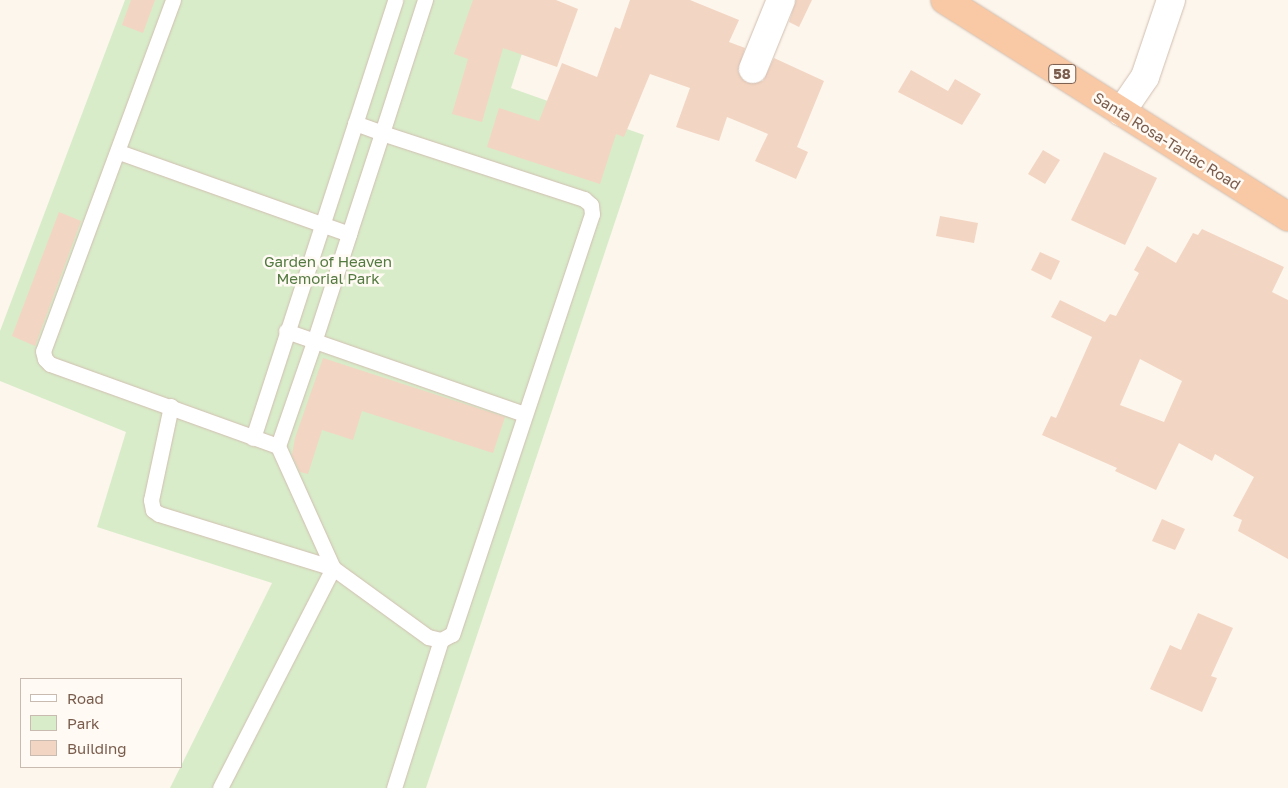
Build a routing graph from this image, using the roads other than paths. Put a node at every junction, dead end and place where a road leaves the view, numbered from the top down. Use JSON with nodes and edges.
{"nodes":[{"id":1,"x":173,"y":0,"type":"edge"},
{"id":2,"x":395,"y":0,"type":"edge"},
{"id":3,"x":425,"y":0,"type":"edge"},
{"id":4,"x":781,"y":0,"type":"edge"},
{"id":5,"x":945,"y":0,"type":"edge"},
{"id":6,"x":1171,"y":0,"type":"edge"},
{"id":7,"x":753,"y":69,"type":"dead end"},
{"id":8,"x":1121,"y":112,"type":"junction"},
{"id":9,"x":355,"y":123,"type":"junction"},
{"id":10,"x":382,"y":133,"type":"junction"},
{"id":11,"x":119,"y":152,"type":"junction"},
{"id":12,"x":1288,"y":217,"type":"edge"},
{"id":13,"x":322,"y":226,"type":"junction"},
{"id":14,"x":349,"y":234,"type":"junction"},
{"id":15,"x":286,"y":331,"type":"junction"},
{"id":16,"x":314,"y":342,"type":"junction"},
{"id":17,"x":171,"y":406,"type":"junction"},
{"id":18,"x":524,"y":414,"type":"junction"},
{"id":19,"x":253,"y":438,"type":"junction"},
{"id":20,"x":278,"y":446,"type":"junction"},
{"id":21,"x":333,"y":568,"type":"junction"},
{"id":22,"x":441,"y":640,"type":"junction"},
{"id":23,"x":220,"y":788,"type":"edge"},
{"id":24,"x":394,"y":788,"type":"edge"}],
"edges":[{"from":1,"to":11,"type":"lane"},
{"from":2,"to":9,"type":"lane"},
{"from":3,"to":10,"type":"lane"},
{"from":4,"to":7,"type":"street"},
{"from":5,"to":8,"type":"highway","name":"Santa Rosa-Tarlac Road","number":"58"},
{"from":6,"to":8,"type":"street"},
{"from":8,"to":12,"type":"highway","name":"Santa Rosa-Tarlac Road","number":"58"},
{"from":9,"to":10,"type":"lane"},
{"from":9,"to":13,"type":"lane"},
{"from":10,"to":14,"type":"lane"},
{"from":10,"to":18,"type":"lane"},
{"from":11,"to":13,"type":"lane"},
{"from":11,"to":17,"type":"lane"},
{"from":13,"to":14,"type":"lane"},
{"from":13,"to":15,"type":"lane"},
{"from":14,"to":16,"type":"lane"},
{"from":15,"to":16,"type":"lane"},
{"from":15,"to":19,"type":"lane"},
{"from":16,"to":18,"type":"lane"},
{"from":16,"to":20,"type":"lane"},
{"from":17,"to":19,"type":"lane"},
{"from":17,"to":21,"type":"lane"},
{"from":18,"to":22,"type":"lane"},
{"from":19,"to":20,"type":"lane"},
{"from":20,"to":21,"type":"lane"},
{"from":21,"to":22,"type":"lane"},
{"from":21,"to":23,"type":"lane"},
{"from":22,"to":24,"type":"lane"}]}
